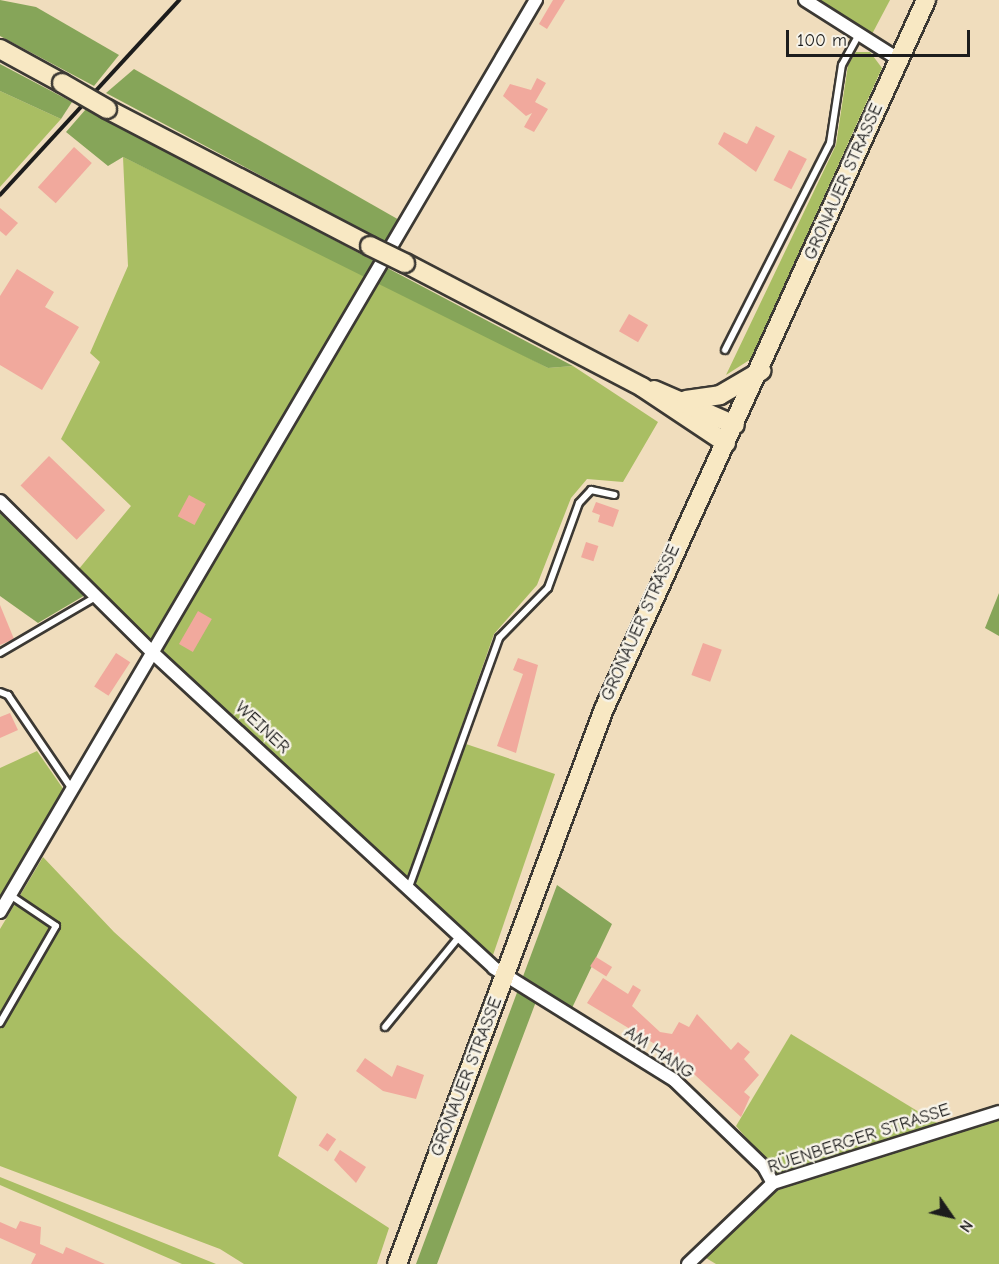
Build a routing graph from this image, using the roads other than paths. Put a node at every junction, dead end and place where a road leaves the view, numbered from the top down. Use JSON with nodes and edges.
{"nodes":[{"id":1,"x":536,"y":0,"type":"edge"},
{"id":2,"x":805,"y":0,"type":"edge"},
{"id":3,"x":926,"y":0,"type":"edge"},
{"id":4,"x":858,"y":36,"type":"junction"},
{"id":5,"x":0,"y":49,"type":"edge"},
{"id":6,"x":898,"y":59,"type":"junction"},
{"id":7,"x":725,"y":350,"type":"dead end"},
{"id":8,"x":761,"y":371,"type":"junction"},
{"id":9,"x":642,"y":387,"type":"junction"},
{"id":10,"x":686,"y":400,"type":"junction"},
{"id":11,"x":735,"y":425,"type":"junction"},
{"id":12,"x":726,"y":443,"type":"junction"},
{"id":13,"x":614,"y":495,"type":"dead end"},
{"id":14,"x":0,"y":501,"type":"edge"},
{"id":15,"x":97,"y":596,"type":"junction"},
{"id":16,"x":0,"y":652,"type":"edge"},
{"id":17,"x":153,"y":653,"type":"junction"},
{"id":18,"x":0,"y":692,"type":"edge"},
{"id":19,"x":72,"y":790,"type":"junction"},
{"id":20,"x":409,"y":887,"type":"junction"},
{"id":21,"x":10,"y":895,"type":"junction"},
{"id":22,"x":0,"y":912,"type":"edge"},
{"id":23,"x":459,"y":936,"type":"junction"},
{"id":24,"x":505,"y":976,"type":"junction"},
{"id":25,"x":0,"y":1023,"type":"edge"},
{"id":26,"x":386,"y":1027,"type":"dead end"},
{"id":27,"x":999,"y":1112,"type":"edge"},
{"id":28,"x":773,"y":1184,"type":"junction"},
{"id":29,"x":397,"y":1264,"type":"edge"},
{"id":30,"x":688,"y":1264,"type":"edge"}],
"edges":[{"from":1,"to":17,"type":"street"},
{"from":2,"to":4,"type":"street"},
{"from":3,"to":6,"type":"main road","name":"GRONAUER STRASSE"},
{"from":4,"to":6,"type":"street"},
{"from":4,"to":7,"type":"lane"},
{"from":5,"to":9,"type":"main road","bridge":true},
{"from":6,"to":8,"type":"main road","name":"GRONAUER STRASSE"},
{"from":8,"to":10,"type":"main road"},
{"from":8,"to":11,"type":"main road","name":"GRONAUER STRASSE"},
{"from":9,"to":10,"type":"main road"},
{"from":9,"to":12,"type":"main road"},
{"from":10,"to":11,"type":"main road"},
{"from":11,"to":12,"type":"main road","name":"GRONAUER STRASSE"},
{"from":12,"to":24,"type":"main road","name":"GRONAUER STRASSE"},
{"from":13,"to":20,"type":"lane"},
{"from":14,"to":15,"type":"street","name":"WEINER"},
{"from":15,"to":16,"type":"lane"},
{"from":15,"to":17,"type":"street","name":"WEINER"},
{"from":17,"to":19,"type":"street"},
{"from":17,"to":20,"type":"street","name":"WEINER"},
{"from":18,"to":19,"type":"lane"},
{"from":19,"to":21,"type":"street"},
{"from":20,"to":23,"type":"street","name":"WEINER"},
{"from":21,"to":22,"type":"street"},
{"from":21,"to":25,"type":"lane"},
{"from":23,"to":24,"type":"street","name":"WEINER"},
{"from":23,"to":26,"type":"lane"},
{"from":24,"to":28,"type":"street","name":"AM HANG"},
{"from":24,"to":29,"type":"main road","name":"GRONAUER STRASSE"},
{"from":27,"to":28,"type":"street","name":"RÜENBERGER STRASSE"},
{"from":28,"to":30,"type":"street","name":"RÜENBERGER STRASSE"}]}
